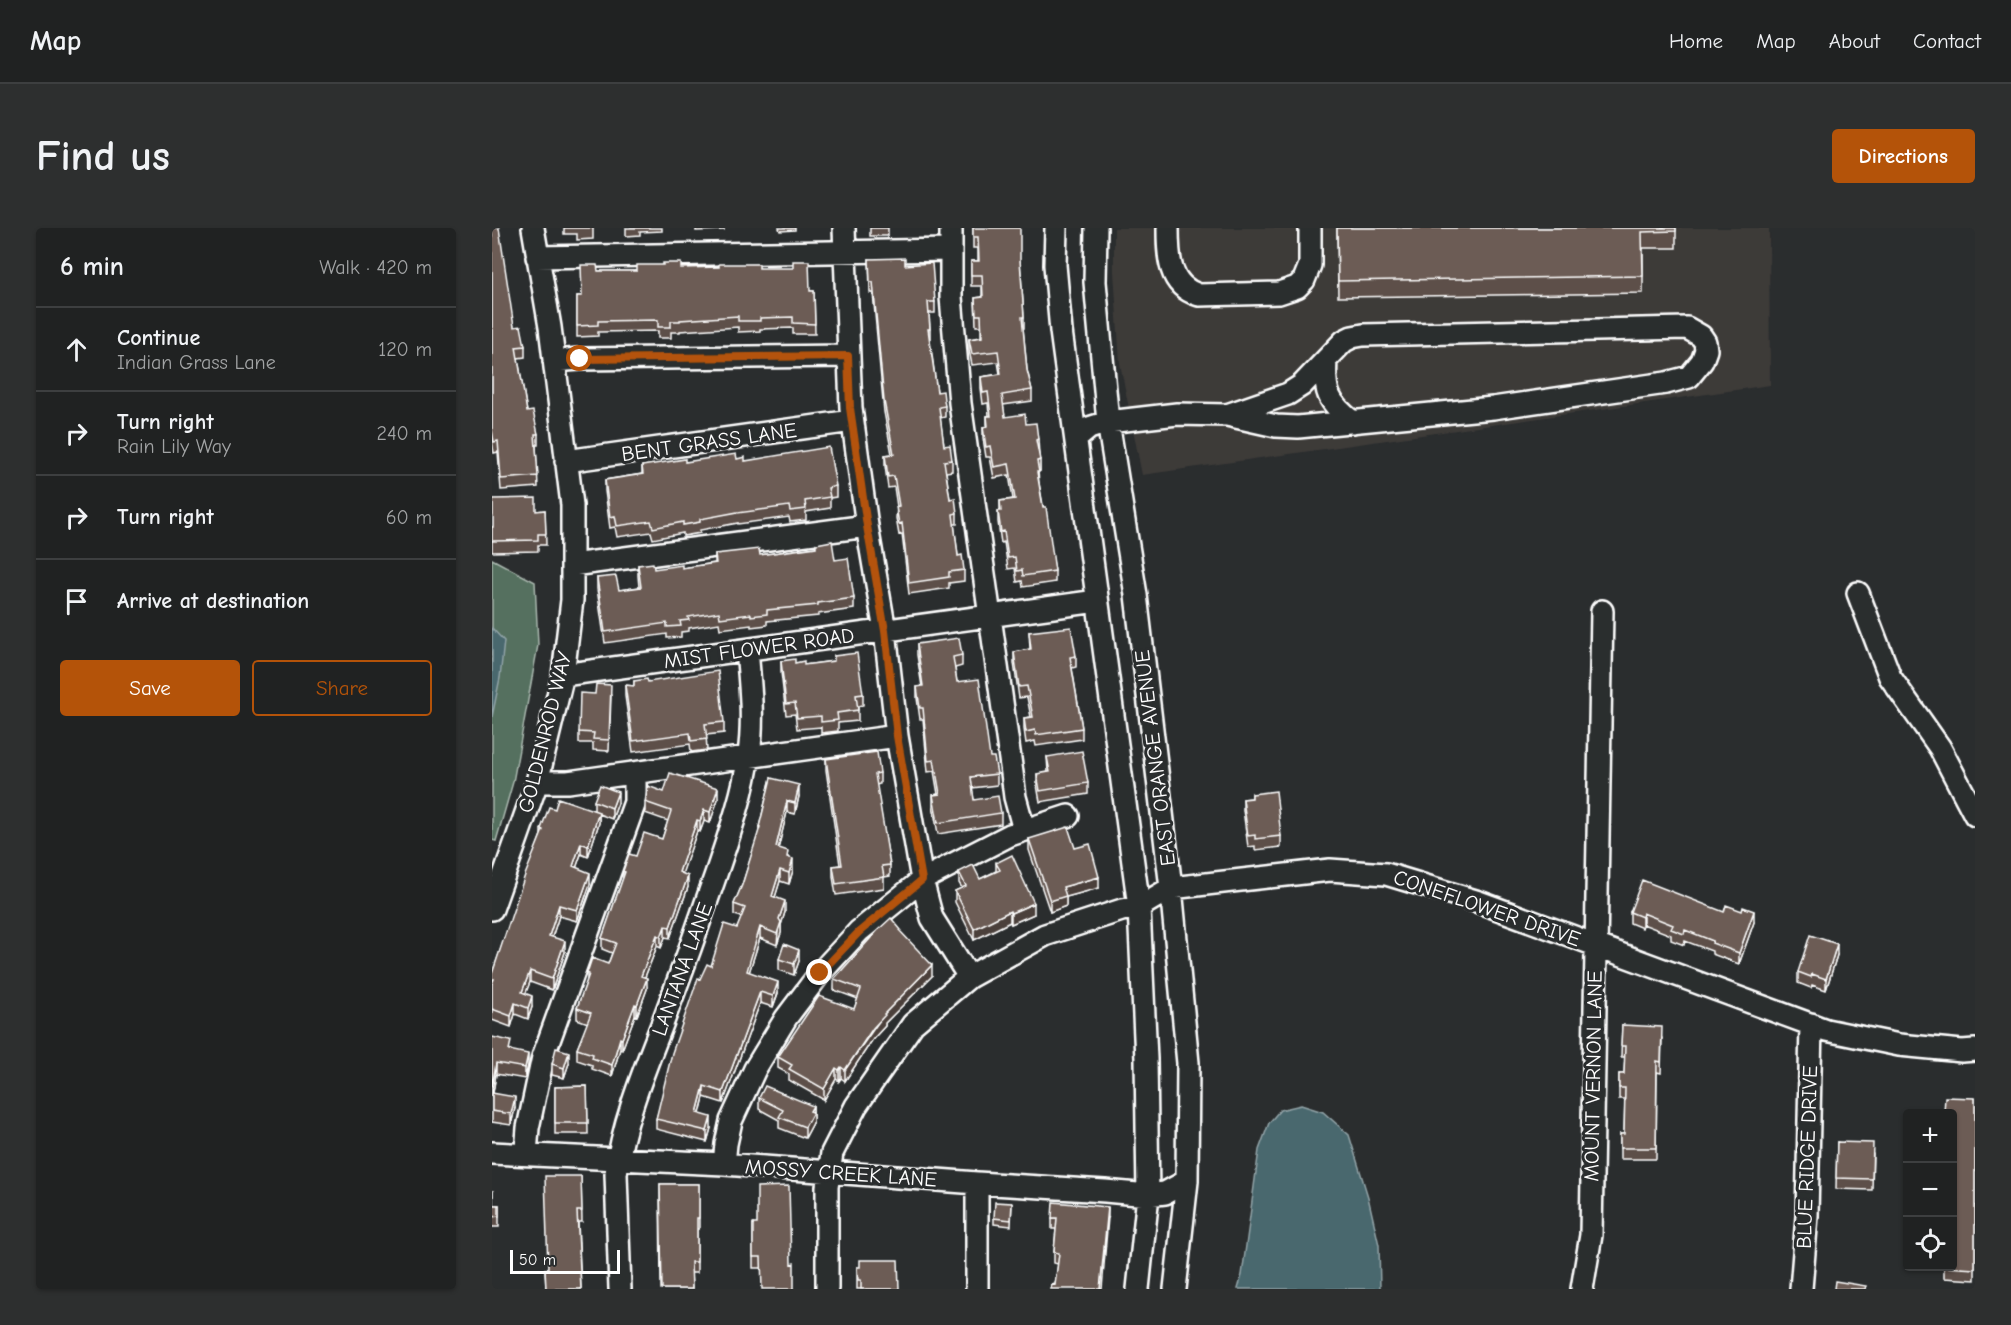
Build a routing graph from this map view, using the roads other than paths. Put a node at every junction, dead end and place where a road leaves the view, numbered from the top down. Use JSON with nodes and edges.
{"nodes":[{"id":1,"x":533,"y":228,"type":"edge"},
{"id":2,"x":844,"y":228,"type":"edge"},
{"id":3,"x":951,"y":228,"type":"edge"},
{"id":4,"x":1056,"y":228,"type":"edge"},
{"id":5,"x":1096,"y":228,"type":"edge"},
{"id":6,"x":1168,"y":228,"type":"edge"},
{"id":7,"x":1310,"y":228,"type":"edge"},
{"id":8,"x":950,"y":250,"type":"junction"},
{"id":9,"x":844,"y":252,"type":"junction"},
{"id":10,"x":537,"y":256,"type":"junction"},
{"id":11,"x":848,"y":356,"type":"junction"},
{"id":12,"x":1326,"y":360,"type":"junction"},
{"id":13,"x":554,"y":362,"type":"junction"},
{"id":14,"x":1227,"y":415,"type":"junction"},
{"id":15,"x":852,"y":422,"type":"junction"},
{"id":16,"x":1108,"y":422,"type":"junction"},
{"id":17,"x":1353,"y":422,"type":"junction"},
{"id":18,"x":1076,"y":439,"type":"junction"},
{"id":19,"x":566,"y":461,"type":"junction"},
{"id":20,"x":867,"y":526,"type":"junction"},
{"id":21,"x":572,"y":565,"type":"junction"},
{"id":22,"x":1858,"y":592,"type":"dead end"},
{"id":23,"x":1097,"y":601,"type":"junction"},
{"id":24,"x":1602,"y":611,"type":"dead end"},
{"id":25,"x":989,"y":617,"type":"junction"},
{"id":26,"x":885,"y":631,"type":"junction"},
{"id":27,"x":747,"y":650,"type":"junction"},
{"id":28,"x":563,"y":675,"type":"junction"},
{"id":29,"x":897,"y":736,"type":"junction"},
{"id":30,"x":749,"y":756,"type":"junction"},
{"id":31,"x":635,"y":773,"type":"junction"},
{"id":32,"x":537,"y":782,"type":"junction"},
{"id":33,"x":1975,"y":815,"type":"edge"},
{"id":34,"x":1068,"y":816,"type":"dead end"},
{"id":35,"x":1024,"y":831,"type":"junction"},
{"id":36,"x":1133,"y":869,"type":"junction"},
{"id":37,"x":922,"y":880,"type":"junction"},
{"id":38,"x":1171,"y":888,"type":"junction"},
{"id":39,"x":1139,"y":907,"type":"junction"},
{"id":40,"x":492,"y":909,"type":"edge"},
{"id":41,"x":1596,"y":946,"type":"junction"},
{"id":42,"x":969,"y":977,"type":"junction"},
{"id":43,"x":1811,"y":1024,"type":"junction"},
{"id":44,"x":1975,"y":1050,"type":"edge"},
{"id":45,"x":492,"y":1153,"type":"edge"},
{"id":46,"x":526,"y":1154,"type":"junction"},
{"id":47,"x":618,"y":1159,"type":"junction"},
{"id":48,"x":724,"y":1164,"type":"junction"},
{"id":49,"x":829,"y":1172,"type":"junction"},
{"id":50,"x":1187,"y":1181,"type":"junction"},
{"id":51,"x":976,"y":1183,"type":"junction"},
{"id":52,"x":1148,"y":1195,"type":"junction"},
{"id":53,"x":620,"y":1289,"type":"edge"},
{"id":54,"x":827,"y":1289,"type":"edge"},
{"id":55,"x":977,"y":1289,"type":"edge"},
{"id":56,"x":1138,"y":1289,"type":"edge"},
{"id":57,"x":1175,"y":1289,"type":"edge"},
{"id":58,"x":1582,"y":1289,"type":"edge"},
{"id":59,"x":1801,"y":1289,"type":"edge"}],
"edges":[{"from":1,"to":10,"type":"street","name":"GOLDENROD WAY"},
{"from":2,"to":9,"type":"street"},
{"from":3,"to":8,"type":"street"},
{"from":4,"to":18,"type":"street","name":"EAST ORANGE AVENUE"},
{"from":5,"to":16,"type":"street","name":"EAST ORANGE AVENUE"},
{"from":6,"to":7,"type":"street"},
{"from":8,"to":9,"type":"street"},
{"from":8,"to":25,"type":"street"},
{"from":9,"to":10,"type":"street"},
{"from":9,"to":11,"type":"street"},
{"from":10,"to":13,"type":"street","name":"GOLDENROD WAY"},
{"from":11,"to":13,"type":"street"},
{"from":11,"to":15,"type":"street"},
{"from":12,"to":14,"type":"street"},
{"from":12,"to":17,"type":"street"},
{"from":12,"to":17,"type":"street"},
{"from":13,"to":19,"type":"street","name":"GOLDENROD WAY"},
{"from":14,"to":16,"type":"street"},
{"from":14,"to":17,"type":"street"},
{"from":15,"to":19,"type":"street","name":"BENT GRASS LANE"},
{"from":15,"to":20,"type":"street"},
{"from":16,"to":18,"type":"street"},
{"from":16,"to":38,"type":"street","name":"EAST ORANGE AVENUE"},
{"from":18,"to":23,"type":"street","name":"EAST ORANGE AVENUE"},
{"from":19,"to":21,"type":"street","name":"GOLDENROD WAY"},
{"from":20,"to":21,"type":"street"},
{"from":20,"to":26,"type":"street"},
{"from":21,"to":28,"type":"street","name":"GOLDENROD WAY"},
{"from":22,"to":33,"type":"street"},
{"from":23,"to":25,"type":"street","name":"MIST FLOWER ROAD"},
{"from":23,"to":36,"type":"street","name":"EAST ORANGE AVENUE"},
{"from":24,"to":41,"type":"street","name":"MOUNT VERNON LANE"},
{"from":25,"to":26,"type":"street","name":"MIST FLOWER ROAD"},
{"from":25,"to":35,"type":"street"},
{"from":26,"to":27,"type":"street","name":"MIST FLOWER ROAD"},
{"from":26,"to":29,"type":"street"},
{"from":27,"to":28,"type":"street","name":"MIST FLOWER ROAD"},
{"from":27,"to":30,"type":"street","name":"LANTANA LANE"},
{"from":28,"to":32,"type":"street","name":"GOLDENROD WAY"},
{"from":29,"to":30,"type":"street"},
{"from":29,"to":37,"type":"street"},
{"from":30,"to":31,"type":"street"},
{"from":30,"to":47,"type":"street","name":"LANTANA LANE"},
{"from":31,"to":32,"type":"street"},
{"from":31,"to":46,"type":"street"},
{"from":32,"to":40,"type":"street","name":"GOLDENROD WAY"},
{"from":34,"to":35,"type":"street"},
{"from":35,"to":37,"type":"street"},
{"from":36,"to":38,"type":"street"},
{"from":36,"to":39,"type":"street","name":"EAST ORANGE AVENUE"},
{"from":37,"to":42,"type":"street"},
{"from":37,"to":48,"type":"street"},
{"from":38,"to":39,"type":"street","name":"CONEFLOWER DRIVE"},
{"from":38,"to":41,"type":"street","name":"CONEFLOWER DRIVE"},
{"from":38,"to":50,"type":"street","name":"EAST ORANGE AVENUE"},
{"from":39,"to":42,"type":"street","name":"CONEFLOWER DRIVE"},
{"from":39,"to":52,"type":"street","name":"EAST ORANGE AVENUE"},
{"from":41,"to":43,"type":"street","name":"CONEFLOWER DRIVE"},
{"from":41,"to":58,"type":"street","name":"MOUNT VERNON LANE"},
{"from":42,"to":49,"type":"street","name":"CONEFLOWER DRIVE"},
{"from":43,"to":44,"type":"street","name":"CONEFLOWER DRIVE"},
{"from":43,"to":59,"type":"street","name":"BLUE RIDGE DRIVE"},
{"from":45,"to":46,"type":"street","name":"MOSSY CREEK LANE"},
{"from":46,"to":47,"type":"street","name":"MOSSY CREEK LANE"},
{"from":47,"to":48,"type":"street","name":"MOSSY CREEK LANE"},
{"from":47,"to":53,"type":"street","name":"LANTANA LANE"},
{"from":48,"to":49,"type":"street","name":"MOSSY CREEK LANE"},
{"from":49,"to":51,"type":"street","name":"MOSSY CREEK LANE"},
{"from":49,"to":54,"type":"street","name":"CONEFLOWER DRIVE"},
{"from":50,"to":52,"type":"street","name":"MOSSY CREEK LANE"},
{"from":50,"to":57,"type":"street","name":"EAST ORANGE AVENUE"},
{"from":51,"to":52,"type":"street","name":"MOSSY CREEK LANE"},
{"from":51,"to":55,"type":"street"},
{"from":52,"to":56,"type":"street","name":"EAST ORANGE AVENUE"}]}
